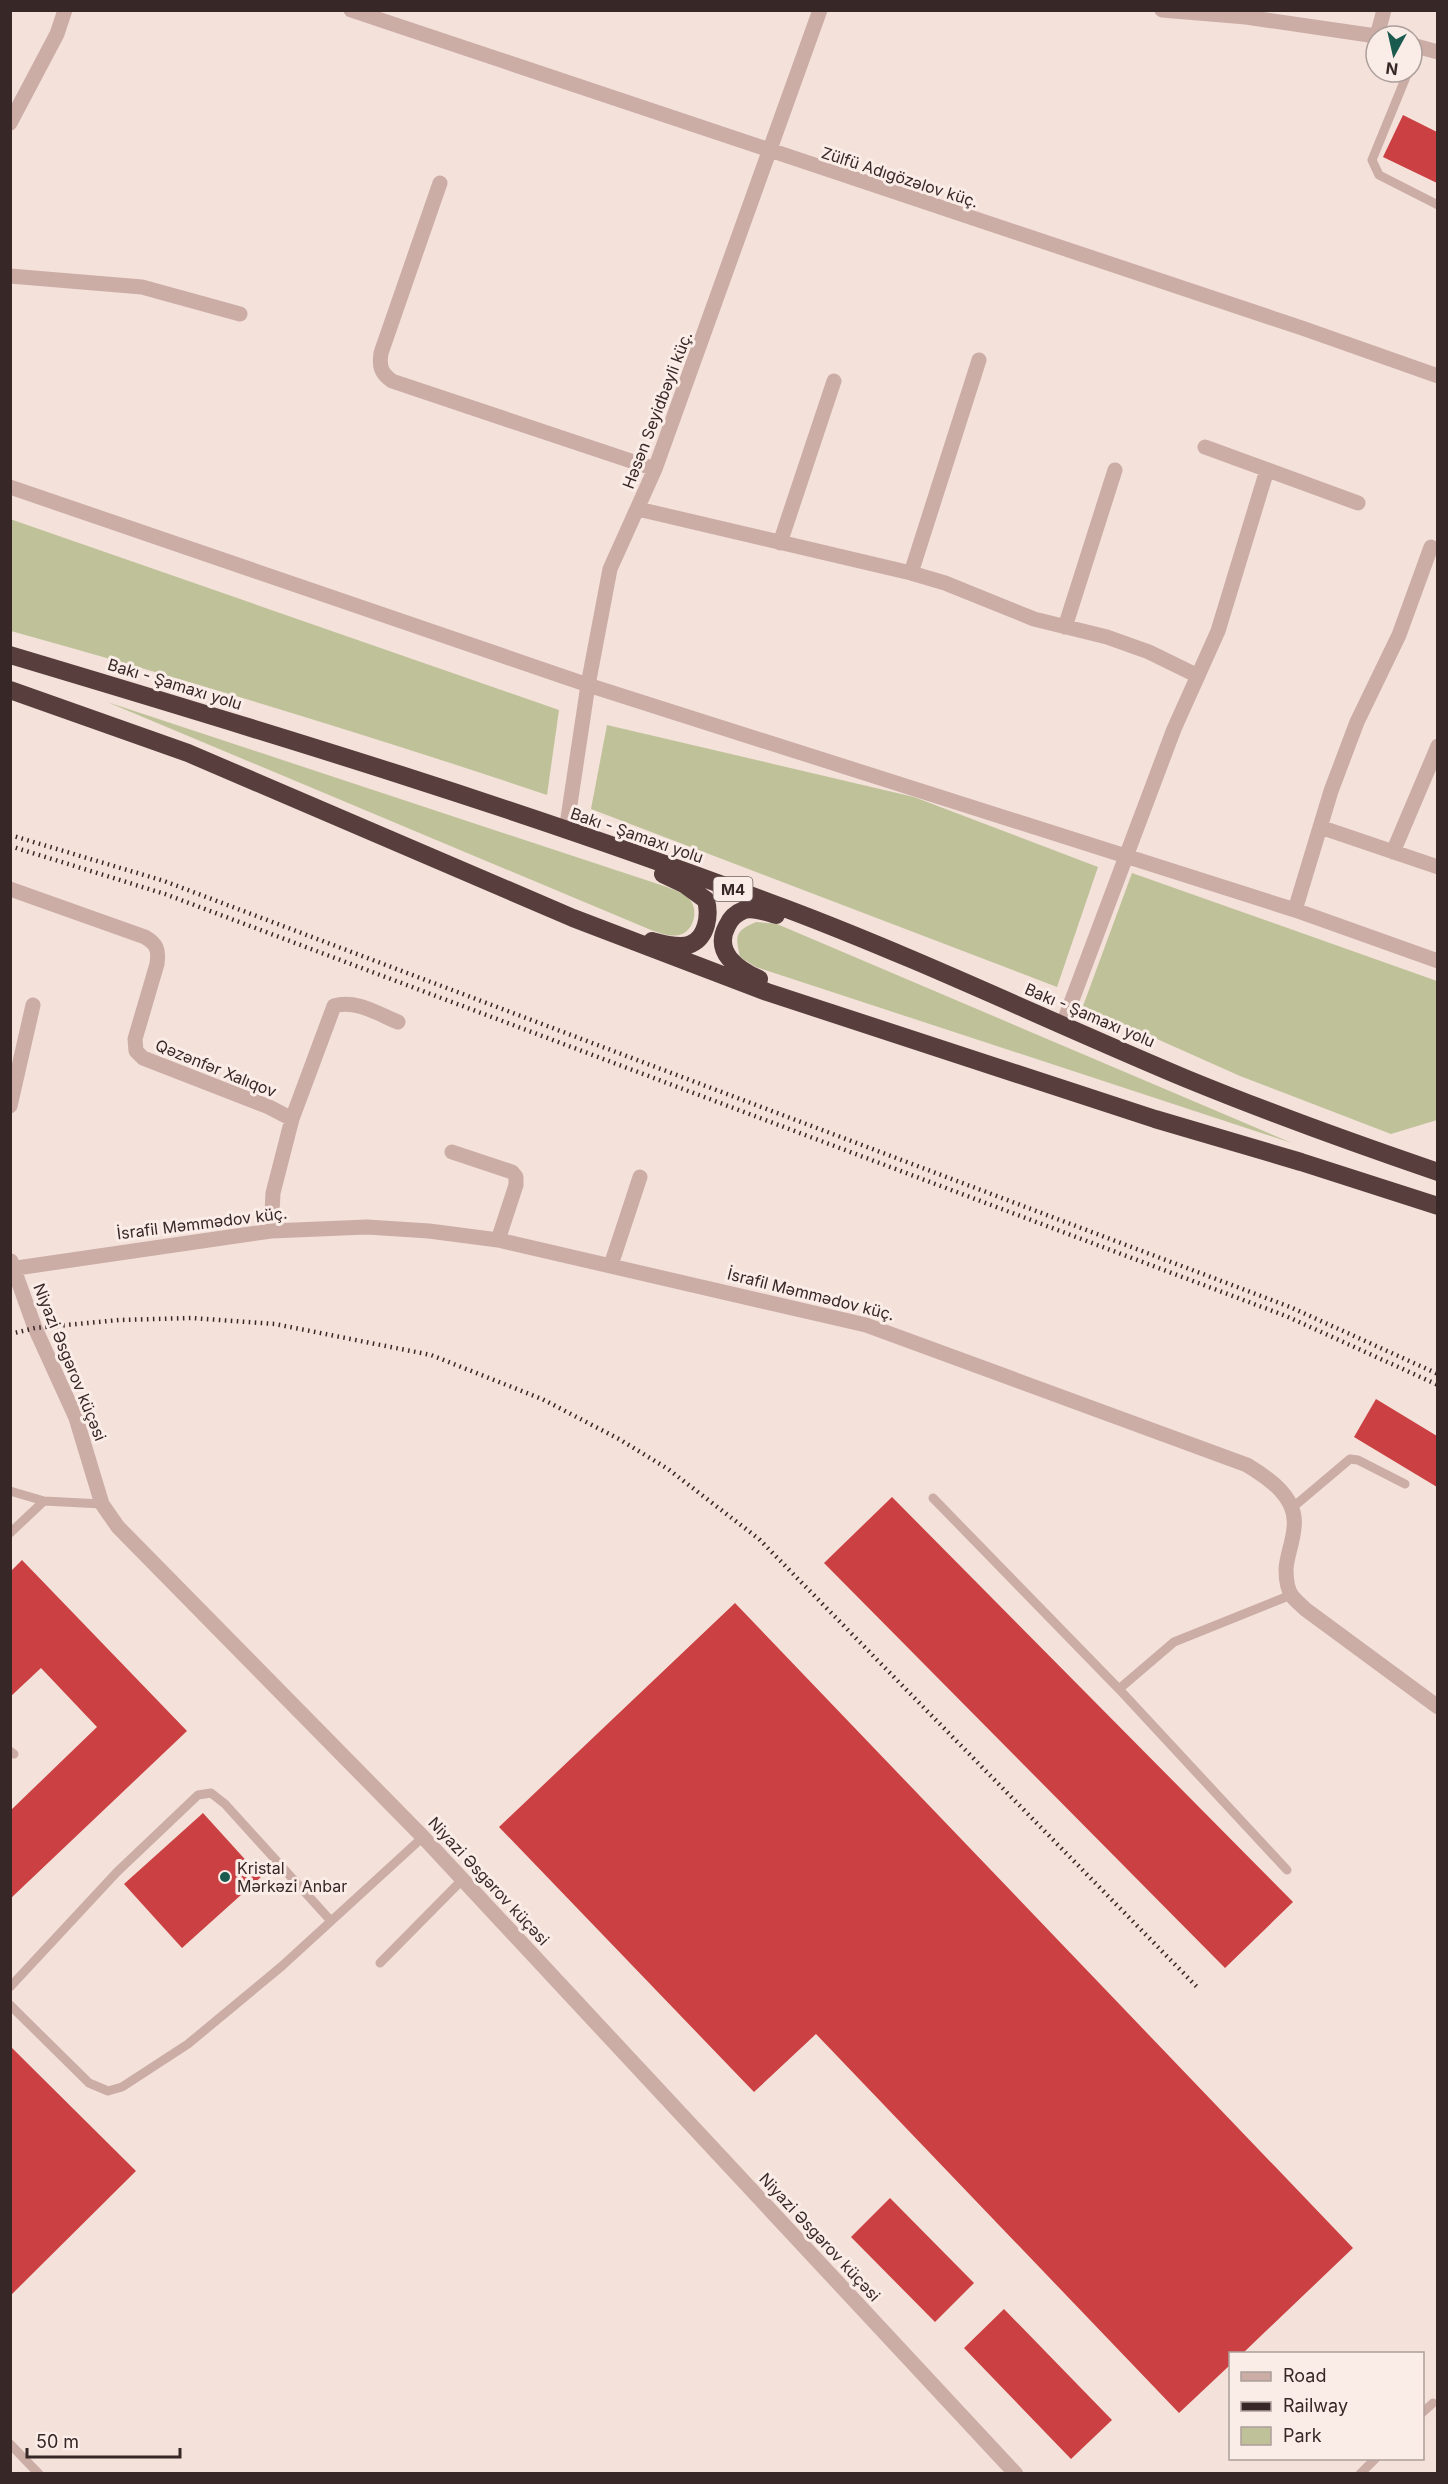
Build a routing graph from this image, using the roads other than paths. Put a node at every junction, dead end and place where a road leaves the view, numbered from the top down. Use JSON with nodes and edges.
{"nodes":[{"id":1,"x":65,"y":10,"type":"edge"},
{"id":2,"x":351,"y":10,"type":"edge"},
{"id":3,"x":820,"y":10,"type":"edge"},
{"id":4,"x":1162,"y":10,"type":"edge"},
{"id":5,"x":1246,"y":14,"type":"edge"},
{"id":6,"x":1364,"y":34,"type":"edge"},
{"id":7,"x":1403,"y":84,"type":"edge"},
{"id":8,"x":10,"y":123,"type":"edge"},
{"id":9,"x":771,"y":152,"type":"junction"},
{"id":10,"x":440,"y":183,"type":"dead end"},
{"id":11,"x":1437,"y":205,"type":"edge"},
{"id":12,"x":10,"y":276,"type":"edge"},
{"id":13,"x":240,"y":314,"type":"dead end"},
{"id":14,"x":979,"y":360,"type":"dead end"},
{"id":15,"x":1437,"y":376,"type":"edge"},
{"id":16,"x":834,"y":381,"type":"dead end"},
{"id":17,"x":1205,"y":447,"type":"dead end"},
{"id":18,"x":655,"y":469,"type":"junction"},
{"id":19,"x":1115,"y":470,"type":"dead end"},
{"id":20,"x":1267,"y":470,"type":"junction"},
{"id":21,"x":10,"y":487,"type":"edge"},
{"id":22,"x":1358,"y":503,"type":"dead end"},
{"id":23,"x":638,"y":508,"type":"junction"},
{"id":24,"x":780,"y":543,"type":"junction"},
{"id":25,"x":1431,"y":547,"type":"dead end"},
{"id":26,"x":911,"y":573,"type":"junction"},
{"id":27,"x":1065,"y":627,"type":"junction"},
{"id":28,"x":10,"y":655,"type":"edge"},
{"id":29,"x":1198,"y":675,"type":"junction"},
{"id":30,"x":588,"y":685,"type":"junction"},
{"id":31,"x":10,"y":690,"type":"edge"},
{"id":32,"x":1437,"y":746,"type":"edge"},
{"id":33,"x":1320,"y":827,"type":"junction"},
{"id":34,"x":566,"y":831,"type":"junction"},
{"id":35,"x":598,"y":842,"type":"junction"},
{"id":36,"x":1393,"y":852,"type":"junction"},
{"id":37,"x":1126,"y":856,"type":"junction"},
{"id":38,"x":1437,"y":867,"type":"edge"},
{"id":39,"x":10,"y":889,"type":"edge"},
{"id":40,"x":1295,"y":910,"type":"junction"},
{"id":41,"x":573,"y":918,"type":"junction"},
{"id":42,"x":890,"y":950,"type":"junction"},
{"id":43,"x":1437,"y":961,"type":"edge"},
{"id":44,"x":33,"y":1005,"type":"dead end"},
{"id":45,"x":855,"y":1021,"type":"junction"},
{"id":46,"x":398,"y":1022,"type":"dead end"},
{"id":47,"x":1063,"y":1024,"type":"junction"},
{"id":48,"x":10,"y":1106,"type":"edge"},
{"id":49,"x":292,"y":1119,"type":"junction"},
{"id":50,"x":452,"y":1152,"type":"dead end"},
{"id":51,"x":1437,"y":1172,"type":"edge"},
{"id":52,"x":640,"y":1177,"type":"dead end"},
{"id":53,"x":1437,"y":1206,"type":"edge"},
{"id":54,"x":271,"y":1231,"type":"junction"},
{"id":55,"x":498,"y":1240,"type":"junction"},
{"id":56,"x":611,"y":1265,"type":"junction"},
{"id":57,"x":12,"y":1266,"type":"edge"},
{"id":58,"x":1405,"y":1484,"type":"dead end"},
{"id":59,"x":10,"y":1491,"type":"edge"},
{"id":60,"x":933,"y":1498,"type":"dead end"},
{"id":61,"x":44,"y":1501,"type":"junction"},
{"id":62,"x":102,"y":1504,"type":"junction"},
{"id":63,"x":1292,"y":1508,"type":"junction"},
{"id":64,"x":10,"y":1533,"type":"edge"},
{"id":65,"x":1291,"y":1594,"type":"junction"},
{"id":66,"x":1119,"y":1689,"type":"junction"},
{"id":67,"x":1437,"y":1707,"type":"edge"},
{"id":68,"x":423,"y":1837,"type":"junction"},
{"id":69,"x":1287,"y":1870,"type":"dead end"},
{"id":70,"x":463,"y":1880,"type":"junction"},
{"id":71,"x":331,"y":1921,"type":"junction"},
{"id":72,"x":380,"y":1963,"type":"dead end"},
{"id":73,"x":10,"y":1987,"type":"edge"},
{"id":74,"x":10,"y":2005,"type":"edge"},
{"id":75,"x":1433,"y":2403,"type":"dead end"},
{"id":76,"x":1424,"y":2411,"type":"edge"},
{"id":77,"x":10,"y":2444,"type":"edge"},
{"id":78,"x":1374,"y":2460,"type":"edge"},
{"id":79,"x":39,"y":2474,"type":"edge"},
{"id":80,"x":1016,"y":2474,"type":"edge"},
{"id":81,"x":1360,"y":2474,"type":"edge"}],
"edges":[{"from":1,"to":8,"type":"street"},
{"from":2,"to":9,"type":"street","name":"Zülfü Adıgözəlov küç."},
{"from":3,"to":9,"type":"street","name":"Həsən Seyidbəyli küç."},
{"from":4,"to":5,"type":"street"},
{"from":5,"to":6,"type":"street"},
{"from":7,"to":11,"type":"lane"},
{"from":9,"to":15,"type":"street","name":"Zülfü Adıgözəlov küç."},
{"from":9,"to":18,"type":"street","name":"Həsən Seyidbəyli küç."},
{"from":10,"to":18,"type":"street"},
{"from":12,"to":13,"type":"street"},
{"from":14,"to":26,"type":"street"},
{"from":16,"to":24,"type":"street"},
{"from":17,"to":20,"type":"street"},
{"from":18,"to":23,"type":"street","name":"Həsən Seyidbəyli küç."},
{"from":19,"to":27,"type":"street"},
{"from":20,"to":22,"type":"street"},
{"from":20,"to":29,"type":"street"},
{"from":21,"to":30,"type":"street"},
{"from":23,"to":24,"type":"street"},
{"from":23,"to":30,"type":"street","name":"Həsən Seyidbəyli küç."},
{"from":24,"to":26,"type":"street"},
{"from":25,"to":33,"type":"street"},
{"from":26,"to":27,"type":"street"},
{"from":27,"to":29,"type":"street"},
{"from":28,"to":34,"type":"highway","name":"Bakı - Şamaxı yolu","number":"M4"},
{"from":29,"to":37,"type":"street"},
{"from":30,"to":34,"type":"street","name":"Həsən Seyidbəyli küç."},
{"from":30,"to":37,"type":"street"},
{"from":31,"to":41,"type":"highway"},
{"from":32,"to":36,"type":"street"},
{"from":33,"to":36,"type":"street"},
{"from":33,"to":40,"type":"street"},
{"from":34,"to":35,"type":"highway","name":"Bakı - Şamaxı yolu","number":"M4"},
{"from":35,"to":41,"type":"highway"},
{"from":35,"to":42,"type":"highway","name":"Bakı - Şamaxı yolu","number":"M4"},
{"from":36,"to":38,"type":"street"},
{"from":37,"to":40,"type":"street"},
{"from":37,"to":47,"type":"street"},
{"from":39,"to":49,"type":"street","name":"Qəzənfər Xalıqov"},
{"from":40,"to":43,"type":"street"},
{"from":41,"to":45,"type":"highway"},
{"from":42,"to":45,"type":"highway"},
{"from":42,"to":47,"type":"highway","name":"Bakı - Şamaxı yolu","number":"M4"},
{"from":44,"to":48,"type":"street"},
{"from":45,"to":53,"type":"highway"},
{"from":46,"to":49,"type":"street"},
{"from":47,"to":51,"type":"highway","name":"Bakı - Şamaxı yolu","number":"M4"},
{"from":49,"to":54,"type":"street"},
{"from":50,"to":55,"type":"street"},
{"from":52,"to":56,"type":"street"},
{"from":54,"to":55,"type":"street","name":"İsrafil Məmmədov küç."},
{"from":54,"to":57,"type":"street","name":"İsrafil Məmmədov küç."},
{"from":55,"to":56,"type":"street","name":"İsrafil Məmmədov küç."},
{"from":56,"to":63,"type":"street","name":"İsrafil Məmmədov küç."},
{"from":57,"to":62,"type":"street","name":"Niyazi Əsgərov küçəsi"},
{"from":58,"to":63,"type":"lane"},
{"from":59,"to":61,"type":"lane"},
{"from":60,"to":66,"type":"lane"},
{"from":61,"to":62,"type":"lane"},
{"from":61,"to":64,"type":"lane"},
{"from":62,"to":68,"type":"street","name":"Niyazi Əsgərov küçəsi"},
{"from":63,"to":65,"type":"street"},
{"from":65,"to":66,"type":"lane"},
{"from":65,"to":67,"type":"street"},
{"from":66,"to":69,"type":"lane"},
{"from":68,"to":70,"type":"street","name":"Niyazi Əsgərov küçəsi"},
{"from":68,"to":71,"type":"lane"},
{"from":70,"to":72,"type":"lane"},
{"from":70,"to":80,"type":"street","name":"Niyazi Əsgərov küçəsi"},
{"from":71,"to":73,"type":"lane"},
{"from":71,"to":74,"type":"lane"},
{"from":75,"to":76,"type":"lane"},
{"from":77,"to":79,"type":"lane"},
{"from":78,"to":81,"type":"lane"}]}
